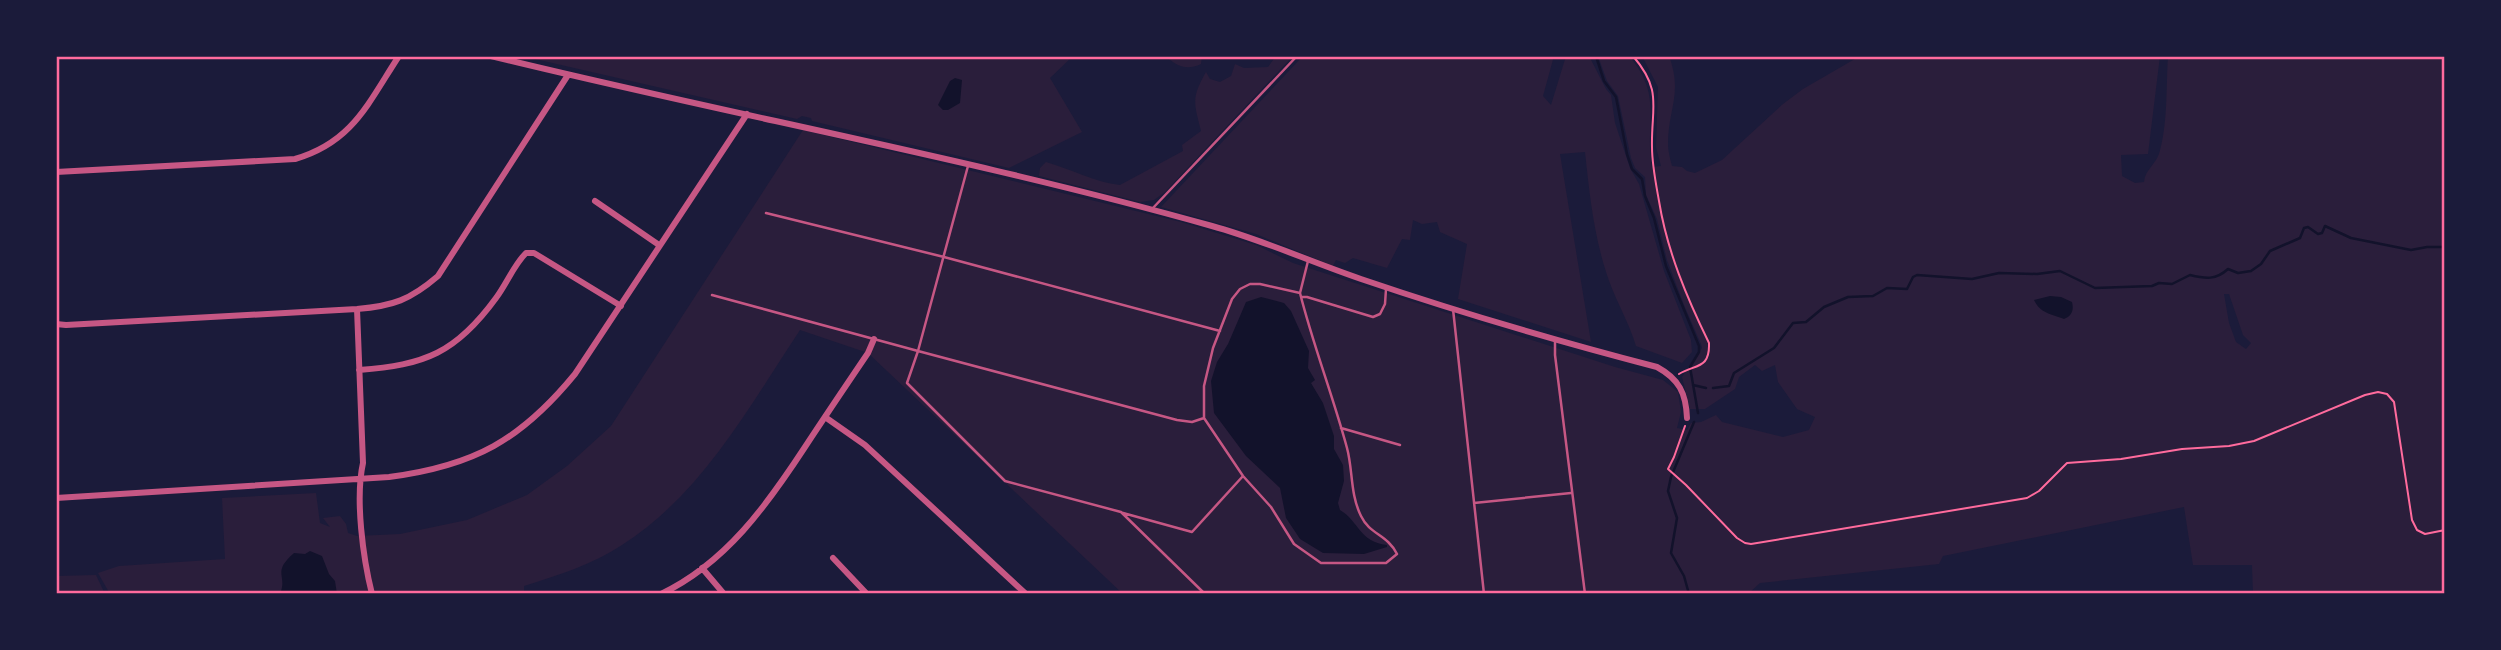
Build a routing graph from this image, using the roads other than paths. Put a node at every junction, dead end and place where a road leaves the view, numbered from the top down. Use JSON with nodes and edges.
{"nodes":[{"id":1,"x":399,"y":56,"type":"edge"},
{"id":2,"x":491,"y":56,"type":"edge"},
{"id":3,"x":1297,"y":56,"type":"edge"},
{"id":4,"x":568,"y":75,"type":"junction"},
{"id":5,"x":747,"y":114,"type":"junction"},
{"id":6,"x":969,"y":163,"type":"junction"},
{"id":7,"x":56,"y":172,"type":"edge"},
{"id":8,"x":595,"y":201,"type":"dead end"},
{"id":9,"x":1152,"y":209,"type":"junction"},
{"id":10,"x":766,"y":213,"type":"dead end"},
{"id":11,"x":659,"y":245,"type":"junction"},
{"id":12,"x":944,"y":257,"type":"junction"},
{"id":13,"x":1308,"y":261,"type":"junction"},
{"id":14,"x":1386,"y":288,"type":"junction"},
{"id":15,"x":712,"y":295,"type":"dead end"},
{"id":16,"x":1300,"y":295,"type":"junction"},
{"id":17,"x":621,"y":306,"type":"junction"},
{"id":18,"x":356,"y":309,"type":"junction"},
{"id":19,"x":1453,"y":309,"type":"junction"},
{"id":20,"x":56,"y":324,"type":"edge"},
{"id":21,"x":1220,"y":331,"type":"junction"},
{"id":22,"x":873,"y":339,"type":"junction"},
{"id":23,"x":1555,"y":341,"type":"junction"},
{"id":24,"x":918,"y":351,"type":"junction"},
{"id":25,"x":359,"y":370,"type":"junction"},
{"id":26,"x":825,"y":417,"type":"junction"},
{"id":27,"x":1203,"y":418,"type":"junction"},
{"id":28,"x":1687,"y":418,"type":"road end"},
{"id":29,"x":1341,"y":428,"type":"junction"},
{"id":30,"x":1400,"y":445,"type":"dead end"},
{"id":31,"x":1243,"y":476,"type":"junction"},
{"id":32,"x":359,"y":480,"type":"junction"},
{"id":33,"x":1573,"y":492,"type":"junction"},
{"id":34,"x":57,"y":497,"type":"edge"},
{"id":35,"x":1474,"y":503,"type":"junction"},
{"id":36,"x":1121,"y":512,"type":"junction"},
{"id":37,"x":833,"y":558,"type":"dead end"},
{"id":38,"x":702,"y":568,"type":"junction"},
{"id":39,"x":372,"y":594,"type":"edge"},
{"id":40,"x":661,"y":594,"type":"edge"},
{"id":41,"x":724,"y":594,"type":"edge"},
{"id":42,"x":867,"y":594,"type":"edge"},
{"id":43,"x":1026,"y":594,"type":"edge"},
{"id":44,"x":1205,"y":594,"type":"edge"},
{"id":45,"x":1484,"y":594,"type":"edge"},
{"id":46,"x":1585,"y":594,"type":"edge"}],
"edges":[{"from":1,"to":7,"type":"street"},
{"from":2,"to":4,"type":"street"},
{"from":3,"to":9,"type":"lane"},
{"from":4,"to":5,"type":"street"},
{"from":4,"to":18,"type":"street"},
{"from":5,"to":6,"type":"street"},
{"from":5,"to":11,"type":"street"},
{"from":6,"to":9,"type":"street"},
{"from":6,"to":12,"type":"lane"},
{"from":8,"to":11,"type":"street"},
{"from":9,"to":13,"type":"street"},
{"from":10,"to":12,"type":"lane"},
{"from":11,"to":17,"type":"street"},
{"from":12,"to":21,"type":"lane"},
{"from":12,"to":24,"type":"lane"},
{"from":13,"to":14,"type":"street"},
{"from":13,"to":16,"type":"lane"},
{"from":14,"to":16,"type":"lane"},
{"from":14,"to":19,"type":"street"},
{"from":15,"to":22,"type":"lane"},
{"from":16,"to":21,"type":"lane"},
{"from":16,"to":29,"type":"lane"},
{"from":17,"to":25,"type":"street"},
{"from":17,"to":32,"type":"street"},
{"from":18,"to":20,"type":"street"},
{"from":18,"to":25,"type":"street"},
{"from":19,"to":23,"type":"street"},
{"from":19,"to":35,"type":"lane"},
{"from":21,"to":27,"type":"lane"},
{"from":22,"to":24,"type":"lane"},
{"from":22,"to":26,"type":"street"},
{"from":23,"to":28,"type":"street"},
{"from":23,"to":33,"type":"lane"},
{"from":24,"to":27,"type":"lane"},
{"from":24,"to":36,"type":"lane"},
{"from":25,"to":32,"type":"street"},
{"from":26,"to":38,"type":"street"},
{"from":26,"to":43,"type":"street"},
{"from":27,"to":31,"type":"lane"},
{"from":29,"to":30,"type":"lane"},
{"from":29,"to":31,"type":"lane"},
{"from":31,"to":36,"type":"lane"},
{"from":32,"to":34,"type":"street"},
{"from":32,"to":39,"type":"street"},
{"from":33,"to":35,"type":"lane"},
{"from":33,"to":46,"type":"lane"},
{"from":35,"to":45,"type":"lane"},
{"from":36,"to":44,"type":"lane"},
{"from":37,"to":42,"type":"street"},
{"from":38,"to":40,"type":"street"},
{"from":38,"to":41,"type":"street"}]}
